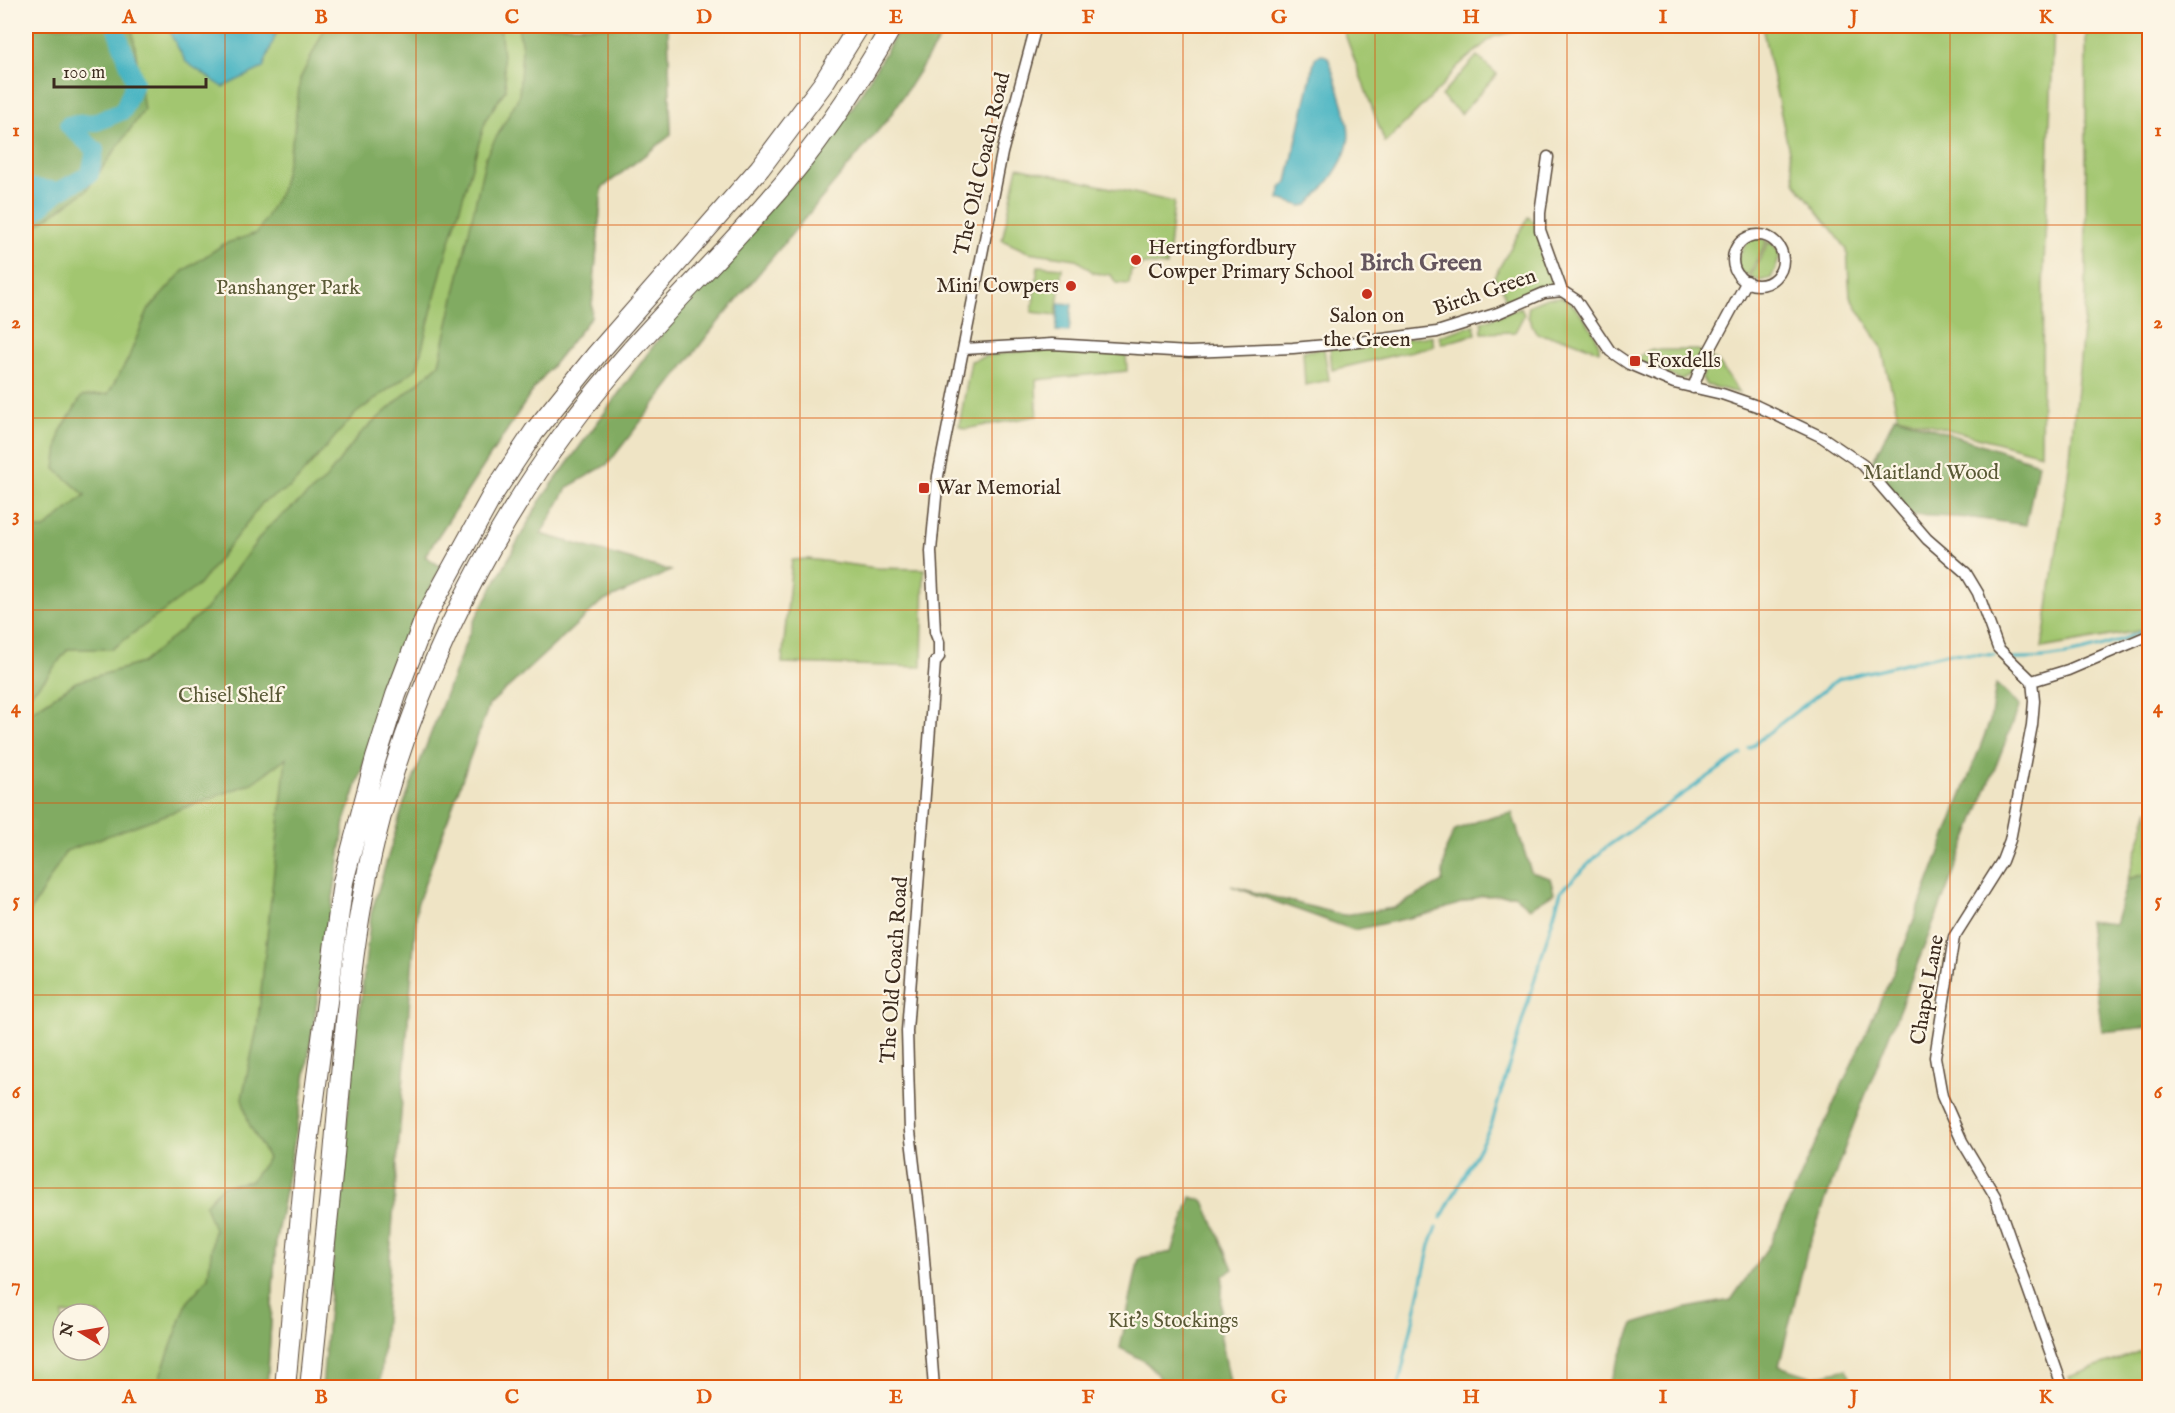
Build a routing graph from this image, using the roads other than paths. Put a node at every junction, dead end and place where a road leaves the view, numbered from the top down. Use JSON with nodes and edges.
{"nodes":[{"id":1,"x":859,"y":26,"type":"edge"},
{"id":2,"x":892,"y":26,"type":"edge"},
{"id":3,"x":1036,"y":26,"type":"edge"},
{"id":4,"x":1548,"y":157,"type":"dead end"},
{"id":5,"x":1747,"y":281,"type":"junction"},
{"id":6,"x":1562,"y":291,"type":"junction"},
{"id":7,"x":964,"y":349,"type":"junction"},
{"id":8,"x":1693,"y":388,"type":"junction"},
{"id":9,"x":2150,"y":635,"type":"edge"},
{"id":10,"x":2032,"y":681,"type":"junction"},
{"id":11,"x":285,"y":1388,"type":"edge"},
{"id":12,"x":310,"y":1388,"type":"edge"},
{"id":13,"x":934,"y":1388,"type":"edge"},
{"id":14,"x":2063,"y":1388,"type":"edge"}],
"edges":[{"from":1,"to":11,"type":"highway"},
{"from":2,"to":12,"type":"highway"},
{"from":3,"to":7,"type":"street","name":"The Old Coach Road"},
{"from":4,"to":6,"type":"street"},
{"from":5,"to":5,"type":"street"},
{"from":5,"to":8,"type":"street"},
{"from":6,"to":7,"type":"street","name":"Birch Green"},
{"from":6,"to":8,"type":"street","name":"Birch Green"},
{"from":7,"to":13,"type":"street","name":"The Old Coach Road"},
{"from":8,"to":10,"type":"street","name":"Birch Green"},
{"from":9,"to":10,"type":"street"},
{"from":10,"to":14,"type":"street","name":"Chapel Lane"}]}
